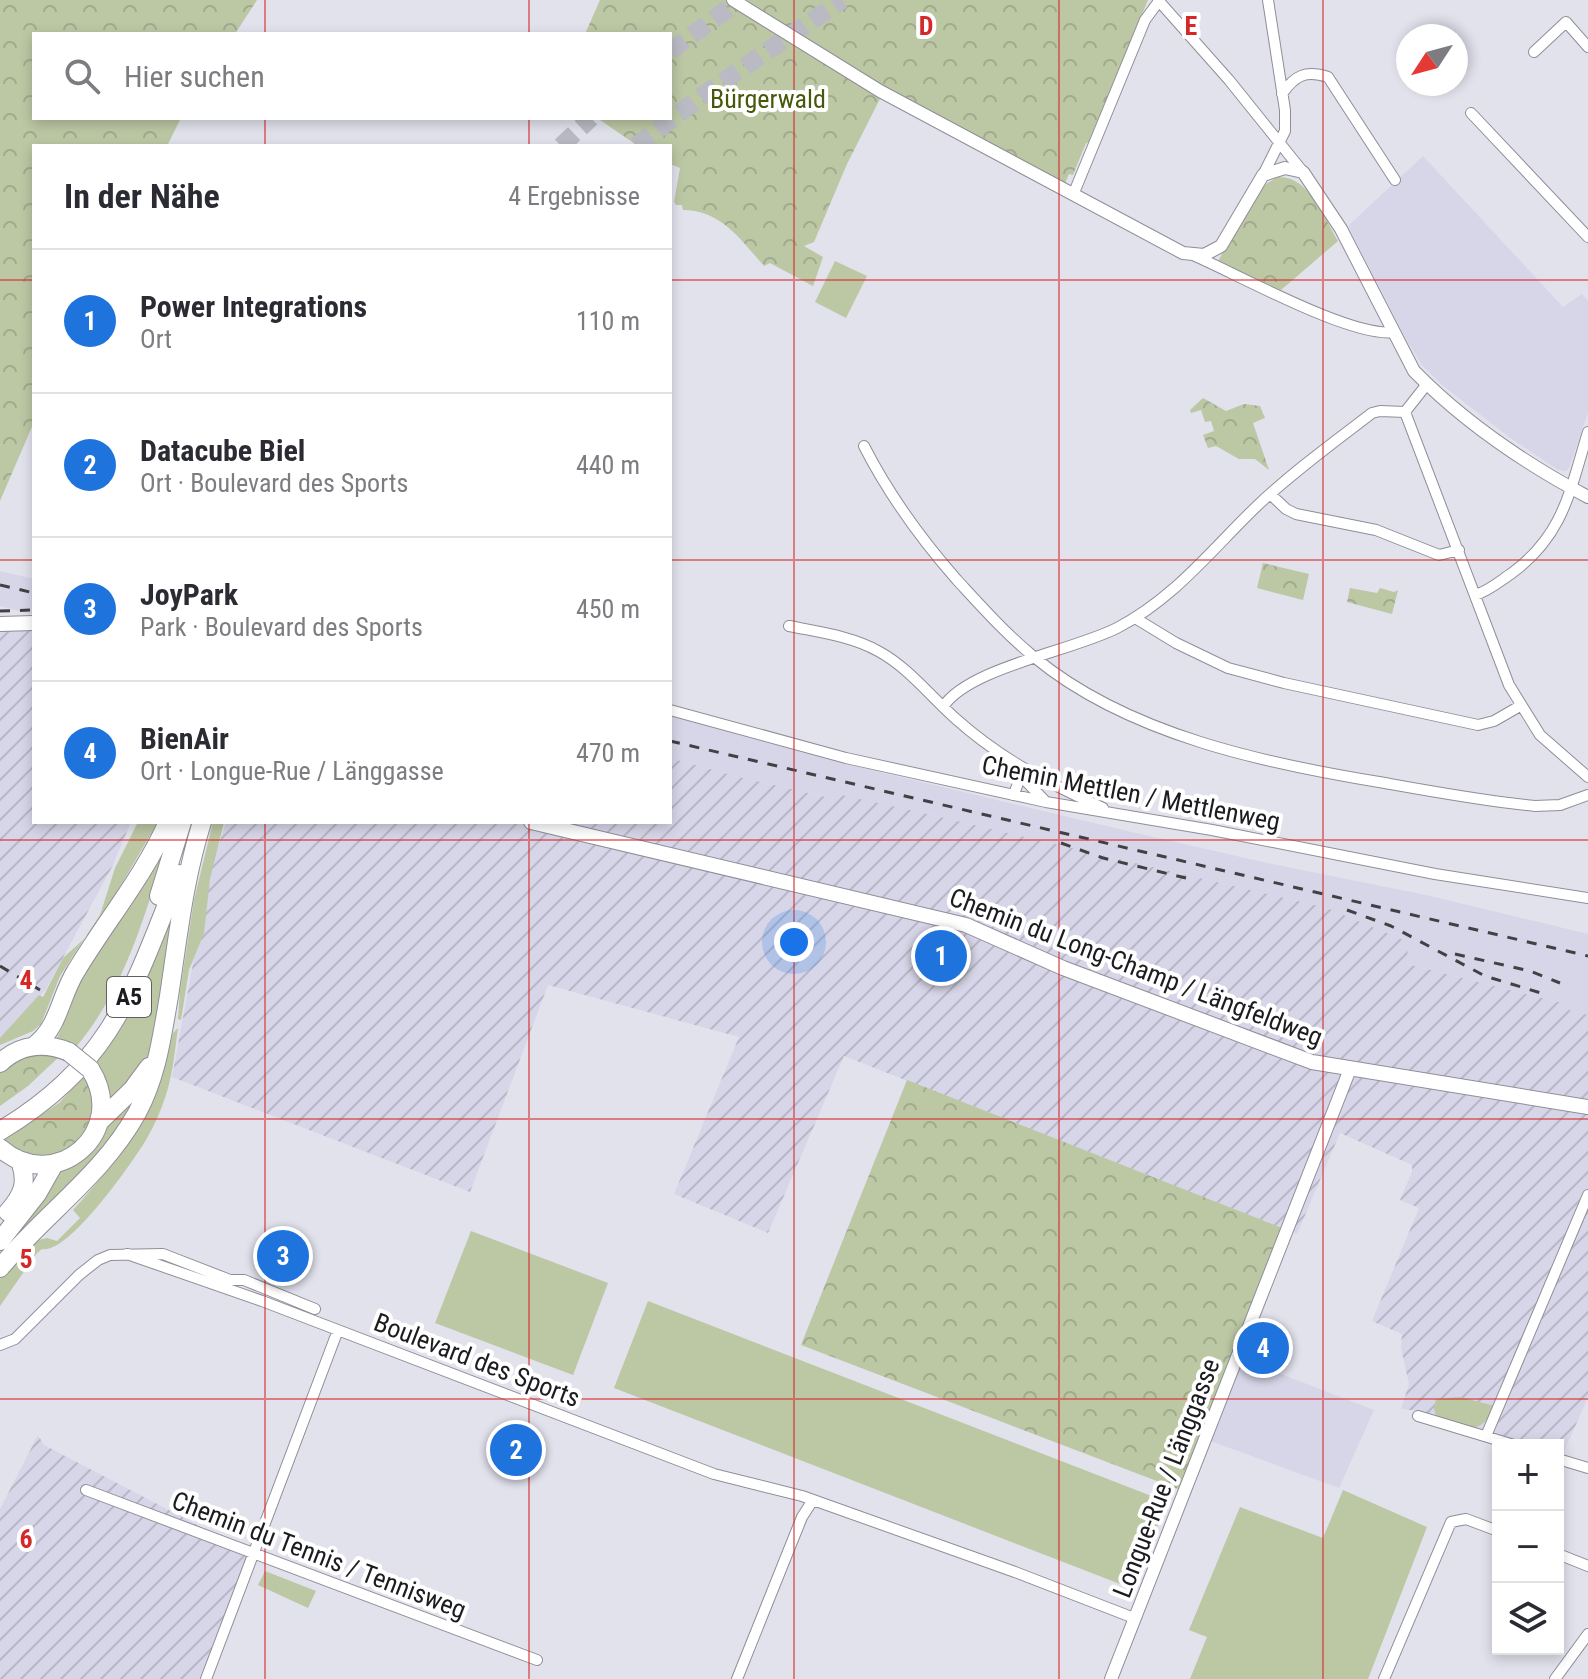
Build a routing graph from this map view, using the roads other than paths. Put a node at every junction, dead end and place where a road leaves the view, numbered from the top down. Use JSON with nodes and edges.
{"nodes":[{"id":1,"x":733,"y":0,"type":"edge"},
{"id":2,"x":1268,"y":0,"type":"edge"},
{"id":3,"x":1158,"y":1,"type":"edge"},
{"id":4,"x":1588,"y":47,"type":"edge"},
{"id":5,"x":1534,"y":52,"type":"dead end"},
{"id":6,"x":1282,"y":94,"type":"junction"},
{"id":7,"x":1471,"y":113,"type":"dead end"},
{"id":8,"x":1281,"y":142,"type":"junction"},
{"id":9,"x":1303,"y":172,"type":"junction"},
{"id":10,"x":1263,"y":175,"type":"junction"},
{"id":11,"x":1395,"y":180,"type":"dead end"},
{"id":12,"x":1073,"y":195,"type":"junction"},
{"id":13,"x":1588,"y":237,"type":"edge"},
{"id":14,"x":1193,"y":255,"type":"junction"},
{"id":15,"x":1394,"y":332,"type":"junction"},
{"id":16,"x":1427,"y":384,"type":"junction"},
{"id":17,"x":1405,"y":412,"type":"junction"},
{"id":18,"x":1588,"y":432,"type":"edge"},
{"id":19,"x":864,"y":446,"type":"dead end"},
{"id":20,"x":1572,"y":488,"type":"junction"},
{"id":21,"x":1270,"y":494,"type":"junction"},
{"id":22,"x":1588,"y":497,"type":"edge"},
{"id":23,"x":1459,"y":550,"type":"junction"},
{"id":24,"x":1475,"y":595,"type":"junction"},
{"id":25,"x":1135,"y":618,"type":"junction"},
{"id":26,"x":32,"y":623,"type":"edge"},
{"id":27,"x":0,"y":624,"type":"edge"},
{"id":28,"x":789,"y":626,"type":"dead end"},
{"id":29,"x":1036,"y":659,"type":"junction"},
{"id":30,"x":1520,"y":706,"type":"junction"},
{"id":31,"x":943,"y":707,"type":"junction"},
{"id":32,"x":672,"y":711,"type":"edge"},
{"id":33,"x":1006,"y":760,"type":"junction"},
{"id":34,"x":1018,"y":772,"type":"junction"},
{"id":35,"x":1588,"y":777,"type":"edge"},
{"id":36,"x":1013,"y":795,"type":"junction"},
{"id":37,"x":1588,"y":795,"type":"edge"},
{"id":38,"x":1046,"y":802,"type":"junction"},
{"id":39,"x":1116,"y":814,"type":"junction"},
{"id":40,"x":167,"y":824,"type":"edge"},
{"id":41,"x":181,"y":824,"type":"edge"},
{"id":42,"x":200,"y":824,"type":"edge"},
{"id":43,"x":200,"y":824,"type":"edge"},
{"id":44,"x":539,"y":824,"type":"edge"},
{"id":45,"x":1588,"y":898,"type":"edge"},
{"id":46,"x":164,"y":1025,"type":"junction"},
{"id":47,"x":34,"y":1046,"type":"junction"},
{"id":48,"x":0,"y":1063,"type":"edge"},
{"id":49,"x":1350,"y":1069,"type":"junction"},
{"id":50,"x":1588,"y":1107,"type":"edge"},
{"id":51,"x":0,"y":1121,"type":"edge"},
{"id":52,"x":100,"y":1121,"type":"junction"},
{"id":53,"x":0,"y":1131,"type":"edge"},
{"id":54,"x":8,"y":1158,"type":"edge"},
{"id":55,"x":54,"y":1164,"type":"junction"},
{"id":56,"x":1588,"y":1195,"type":"edge"},
{"id":57,"x":0,"y":1221,"type":"edge"},
{"id":58,"x":0,"y":1241,"type":"edge"},
{"id":59,"x":127,"y":1254,"type":"junction"},
{"id":60,"x":0,"y":1268,"type":"edge"},
{"id":61,"x":315,"y":1309,"type":"dead end"},
{"id":62,"x":338,"y":1330,"type":"junction"},
{"id":63,"x":0,"y":1345,"type":"edge"},
{"id":64,"x":1418,"y":1416,"type":"dead end"},
{"id":65,"x":1486,"y":1436,"type":"junction"},
{"id":66,"x":1495,"y":1439,"type":"edge"},
{"id":67,"x":1564,"y":1461,"type":"edge"},
{"id":68,"x":1588,"y":1468,"type":"edge"},
{"id":69,"x":86,"y":1490,"type":"dead end"},
{"id":70,"x":813,"y":1500,"type":"junction"},
{"id":71,"x":1492,"y":1529,"type":"edge"},
{"id":72,"x":253,"y":1554,"type":"junction"},
{"id":73,"x":1564,"y":1556,"type":"edge"},
{"id":74,"x":1588,"y":1566,"type":"edge"},
{"id":75,"x":1134,"y":1618,"type":"junction"},
{"id":76,"x":1588,"y":1634,"type":"edge"},
{"id":77,"x":537,"y":1660,"type":"dead end"},
{"id":78,"x":206,"y":1679,"type":"edge"},
{"id":79,"x":737,"y":1679,"type":"edge"},
{"id":80,"x":1111,"y":1679,"type":"edge"},
{"id":81,"x":1384,"y":1679,"type":"edge"},
{"id":82,"x":1555,"y":1679,"type":"edge"}],
"edges":[{"from":1,"to":12,"type":"street"},
{"from":2,"to":6,"type":"street"},
{"from":3,"to":8,"type":"street"},
{"from":3,"to":12,"type":"street"},
{"from":4,"to":5,"type":"street"},
{"from":6,"to":8,"type":"street"},
{"from":6,"to":11,"type":"street"},
{"from":7,"to":13,"type":"street"},
{"from":8,"to":9,"type":"street"},
{"from":8,"to":10,"type":"street"},
{"from":9,"to":10,"type":"street"},
{"from":9,"to":15,"type":"street"},
{"from":10,"to":14,"type":"street"},
{"from":12,"to":14,"type":"street"},
{"from":14,"to":15,"type":"street"},
{"from":15,"to":16,"type":"street"},
{"from":16,"to":17,"type":"street"},
{"from":16,"to":20,"type":"street"},
{"from":17,"to":21,"type":"street"},
{"from":17,"to":23,"type":"street"},
{"from":18,"to":20,"type":"street"},
{"from":19,"to":29,"type":"street"},
{"from":20,"to":22,"type":"street"},
{"from":20,"to":24,"type":"street"},
{"from":21,"to":23,"type":"street"},
{"from":21,"to":25,"type":"street"},
{"from":23,"to":24,"type":"street"},
{"from":24,"to":30,"type":"street"},
{"from":25,"to":29,"type":"street"},
{"from":25,"to":30,"type":"street"},
{"from":26,"to":27,"type":"main road"},
{"from":28,"to":31,"type":"street"},
{"from":29,"to":31,"type":"street"},
{"from":29,"to":37,"type":"street"},
{"from":30,"to":35,"type":"street"},
{"from":31,"to":33,"type":"street"},
{"from":32,"to":36,"type":"street","name":"Chemin Mettlen / Mettlenweg"},
{"from":33,"to":34,"type":"street"},
{"from":33,"to":39,"type":"street"},
{"from":34,"to":36,"type":"street"},
{"from":34,"to":38,"type":"street"},
{"from":36,"to":38,"type":"street","name":"Chemin Mettlen / Mettlenweg"},
{"from":38,"to":39,"type":"street","name":"Chemin Mettlen / Mettlenweg"},
{"from":39,"to":45,"type":"street","name":"Chemin Mettlen / Mettlenweg"},
{"from":40,"to":47,"type":"highway"},
{"from":41,"to":51,"type":"highway","number":"A5"},
{"from":42,"to":46,"type":"highway"},
{"from":43,"to":53,"type":"highway","number":"A5"},
{"from":44,"to":49,"type":"main road","name":"Chemin du Long-Champ / Längfeldweg"},
{"from":46,"to":52,"type":"highway"},
{"from":46,"to":60,"type":"highway"},
{"from":47,"to":48,"type":"highway"},
{"from":47,"to":52,"type":"highway","bridge":true},
{"from":49,"to":50,"type":"main road","name":"Chemin du Long-Champ / Längfeldweg"},
{"from":49,"to":75,"type":"street","name":"Longue-Rue / Länggasse"},
{"from":52,"to":55,"type":"highway"},
{"from":54,"to":55,"type":"highway"},
{"from":54,"to":57,"type":"highway"},
{"from":55,"to":58,"type":"highway"},
{"from":56,"to":65,"type":"street"},
{"from":59,"to":61,"type":"street"},
{"from":59,"to":62,"type":"street","name":"Boulevard des Sports"},
{"from":59,"to":63,"type":"street"},
{"from":62,"to":70,"type":"street","name":"Boulevard des Sports"},
{"from":62,"to":72,"type":"street"},
{"from":64,"to":65,"type":"street"},
{"from":65,"to":66,"type":"street"},
{"from":67,"to":68,"type":"street"},
{"from":69,"to":72,"type":"street","name":"Chemin du Tennis / Tennisweg"},
{"from":70,"to":75,"type":"street","name":"Boulevard des Sports"},
{"from":70,"to":79,"type":"street"},
{"from":71,"to":81,"type":"street"},
{"from":72,"to":77,"type":"street","name":"Chemin du Tennis / Tennisweg"},
{"from":72,"to":78,"type":"street"},
{"from":73,"to":74,"type":"street"},
{"from":75,"to":80,"type":"street","name":"Longue-Rue / Länggasse"},
{"from":76,"to":82,"type":"street"}]}
